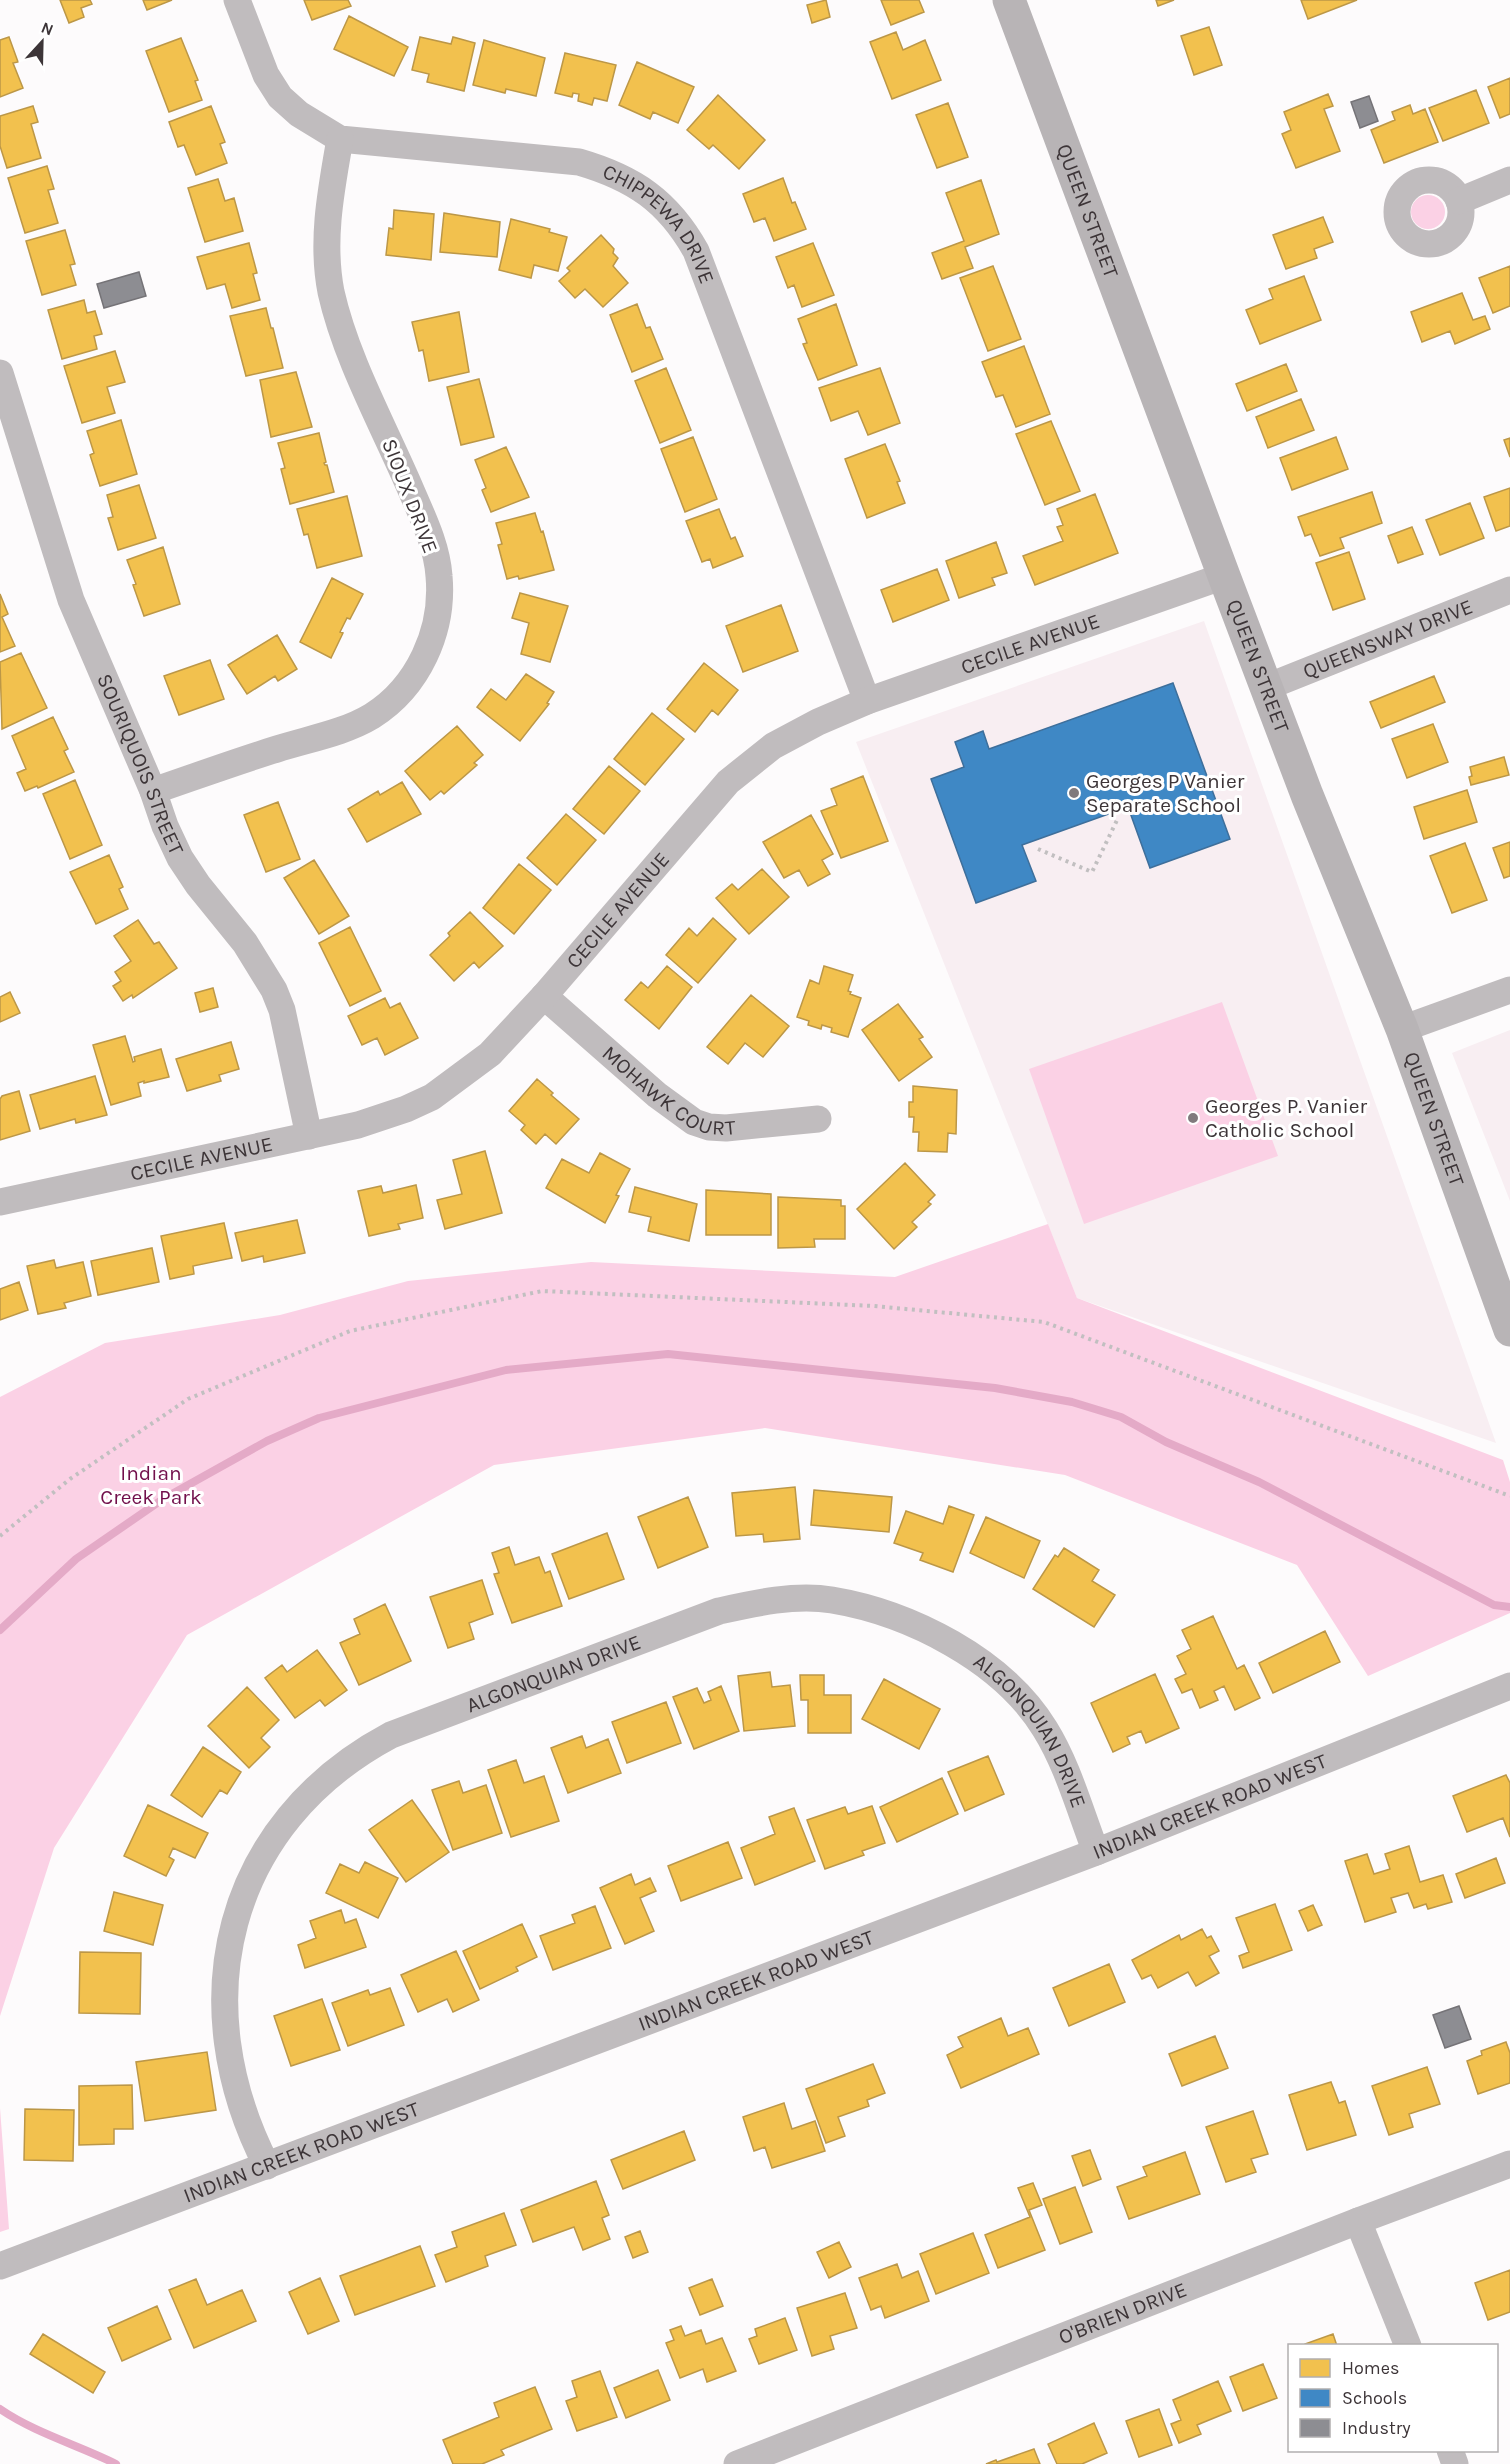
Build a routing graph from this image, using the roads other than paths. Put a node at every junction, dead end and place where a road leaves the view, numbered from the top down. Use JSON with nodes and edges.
{"nodes":[{"id":1,"x":237,"y":0,"type":"edge"},
{"id":2,"x":1009,"y":0,"type":"edge"},
{"id":3,"x":340,"y":139,"type":"junction"},
{"id":4,"x":1510,"y":180,"type":"edge"},
{"id":5,"x":1459,"y":201,"type":"dead end"},
{"id":6,"x":0,"y":373,"type":"edge"},
{"id":7,"x":1224,"y":576,"type":"junction"},
{"id":8,"x":1510,"y":590,"type":"edge"},
{"id":9,"x":1267,"y":687,"type":"junction"},
{"id":10,"x":867,"y":701,"type":"junction"},
{"id":11,"x":153,"y":791,"type":"junction"},
{"id":12,"x":1510,"y":990,"type":"edge"},
{"id":13,"x":544,"y":996,"type":"junction"},
{"id":14,"x":1402,"y":1029,"type":"junction"},
{"id":15,"x":818,"y":1119,"type":"dead end"},
{"id":16,"x":309,"y":1136,"type":"junction"},
{"id":17,"x":0,"y":1202,"type":"edge"},
{"id":18,"x":1510,"y":1330,"type":"edge"},
{"id":19,"x":1510,"y":1686,"type":"edge"},
{"id":20,"x":1096,"y":1852,"type":"junction"},
{"id":21,"x":1510,"y":2164,"type":"edge"},
{"id":22,"x":267,"y":2166,"type":"junction"},
{"id":23,"x":1358,"y":2221,"type":"junction"},
{"id":24,"x":0,"y":2266,"type":"edge"},
{"id":25,"x":1407,"y":2344,"type":"edge"},
{"id":26,"x":737,"y":2464,"type":"edge"}],
"edges":[{"from":1,"to":3,"type":"street","name":"CHIPPEWA DRIVE"},
{"from":2,"to":7,"type":"main road","name":"QUEEN STREET"},
{"from":3,"to":10,"type":"street","name":"CHIPPEWA DRIVE"},
{"from":3,"to":11,"type":"street","name":"SIOUX DRIVE"},
{"from":4,"to":5,"type":"street"},
{"from":6,"to":11,"type":"street","name":"SOURIQUOIS STREET"},
{"from":7,"to":9,"type":"main road","name":"QUEEN STREET"},
{"from":7,"to":10,"type":"street","name":"CECILE AVENUE"},
{"from":8,"to":9,"type":"street","name":"QUEENSWAY DRIVE"},
{"from":9,"to":14,"type":"main road","name":"QUEEN STREET"},
{"from":10,"to":13,"type":"street","name":"CECILE AVENUE"},
{"from":11,"to":16,"type":"street","name":"SOURIQUOIS STREET"},
{"from":12,"to":14,"type":"street"},
{"from":13,"to":15,"type":"street","name":"MOHAWK COURT"},
{"from":13,"to":16,"type":"street","name":"CECILE AVENUE"},
{"from":14,"to":18,"type":"main road","name":"QUEEN STREET"},
{"from":16,"to":17,"type":"street","name":"CECILE AVENUE"},
{"from":19,"to":20,"type":"street","name":"INDIAN CREEK ROAD WEST"},
{"from":20,"to":22,"type":"street","name":"INDIAN CREEK ROAD WEST"},
{"from":20,"to":22,"type":"street","name":"ALGONQUIAN DRIVE"},
{"from":21,"to":23,"type":"street","name":"O'BRIEN DRIVE"},
{"from":22,"to":24,"type":"street","name":"INDIAN CREEK ROAD WEST"},
{"from":23,"to":25,"type":"street"},
{"from":23,"to":26,"type":"street","name":"O'BRIEN DRIVE"}]}
